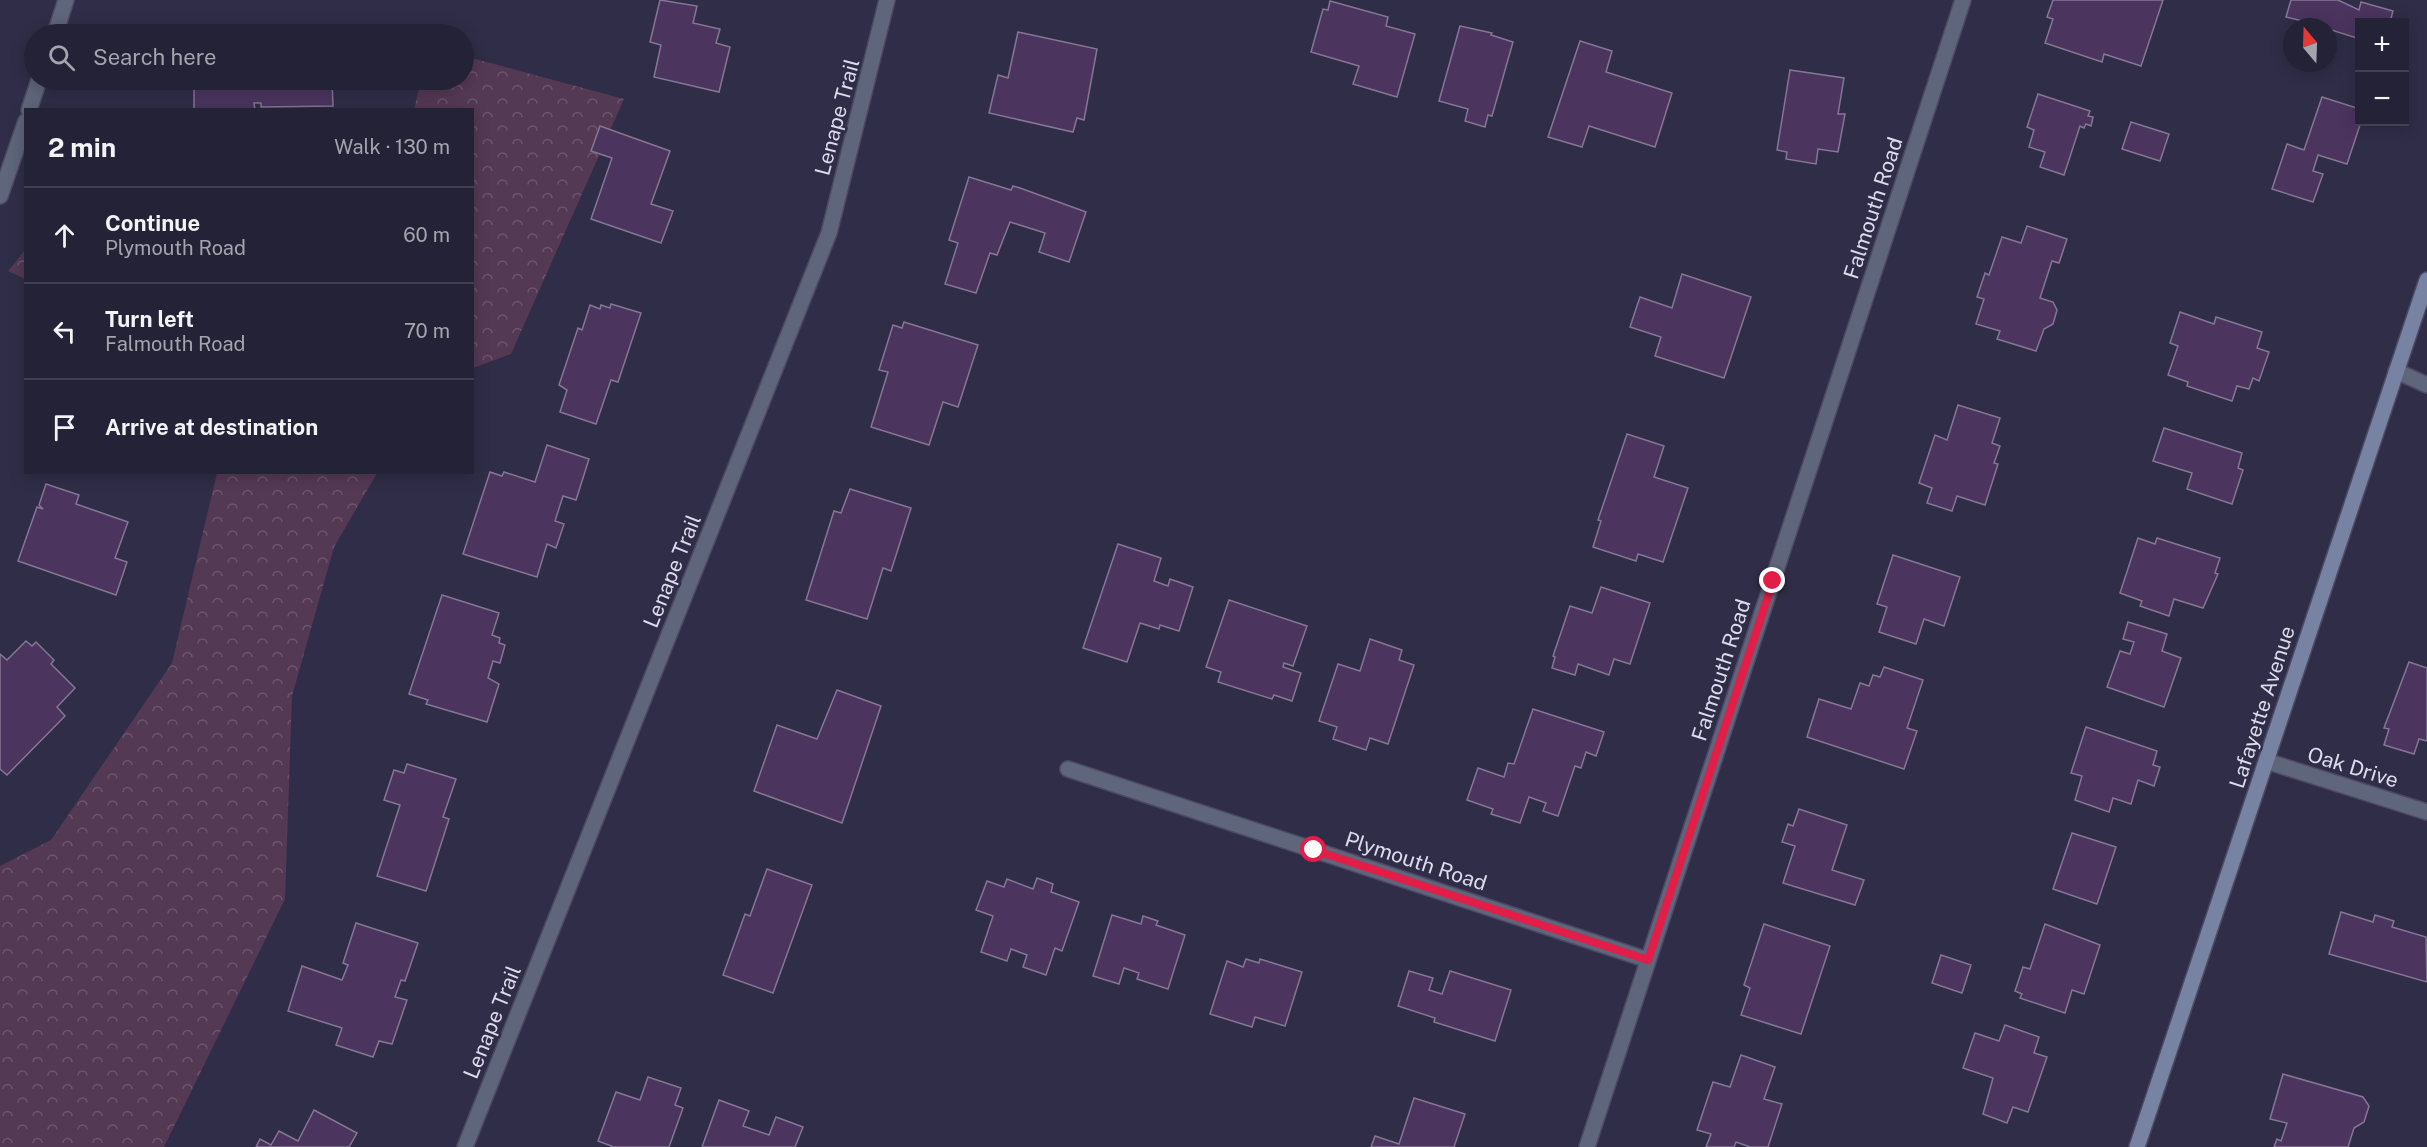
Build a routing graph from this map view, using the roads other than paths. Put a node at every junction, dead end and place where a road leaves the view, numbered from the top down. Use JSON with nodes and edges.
{"nodes":[{"id":1,"x":66,"y":0,"type":"edge"},
{"id":2,"x":887,"y":0,"type":"edge"},
{"id":3,"x":1963,"y":0,"type":"edge"},
{"id":4,"x":58,"y":24,"type":"edge"},
{"id":5,"x":36,"y":90,"type":"edge"},
{"id":6,"x":30,"y":108,"type":"edge"},
{"id":7,"x":24,"y":127,"type":"edge"},
{"id":8,"x":0,"y":196,"type":"edge"},
{"id":9,"x":2427,"y":280,"type":"edge"},
{"id":10,"x":2396,"y":371,"type":"junction"},
{"id":11,"x":2427,"y":385,"type":"edge"},
{"id":12,"x":2266,"y":761,"type":"junction"},
{"id":13,"x":1068,"y":769,"type":"dead end"},
{"id":14,"x":2427,"y":812,"type":"edge"},
{"id":15,"x":1648,"y":960,"type":"junction"},
{"id":16,"x":465,"y":1147,"type":"edge"},
{"id":17,"x":1587,"y":1147,"type":"edge"},
{"id":18,"x":2137,"y":1147,"type":"edge"}],
"edges":[{"from":1,"to":4,"type":"street"},
{"from":2,"to":16,"type":"street","name":"Lenape Trail"},
{"from":3,"to":15,"type":"street","name":"Falmouth Road"},
{"from":5,"to":6,"type":"street"},
{"from":7,"to":8,"type":"street"},
{"from":9,"to":10,"type":"street","name":"Lafayette Avenue"},
{"from":10,"to":11,"type":"street"},
{"from":10,"to":12,"type":"street","name":"Lafayette Avenue"},
{"from":12,"to":14,"type":"street","name":"Oak Drive"},
{"from":12,"to":18,"type":"street","name":"Lafayette Avenue"},
{"from":13,"to":15,"type":"street","name":"Plymouth Road"},
{"from":15,"to":17,"type":"street","name":"Falmouth Road"}]}
